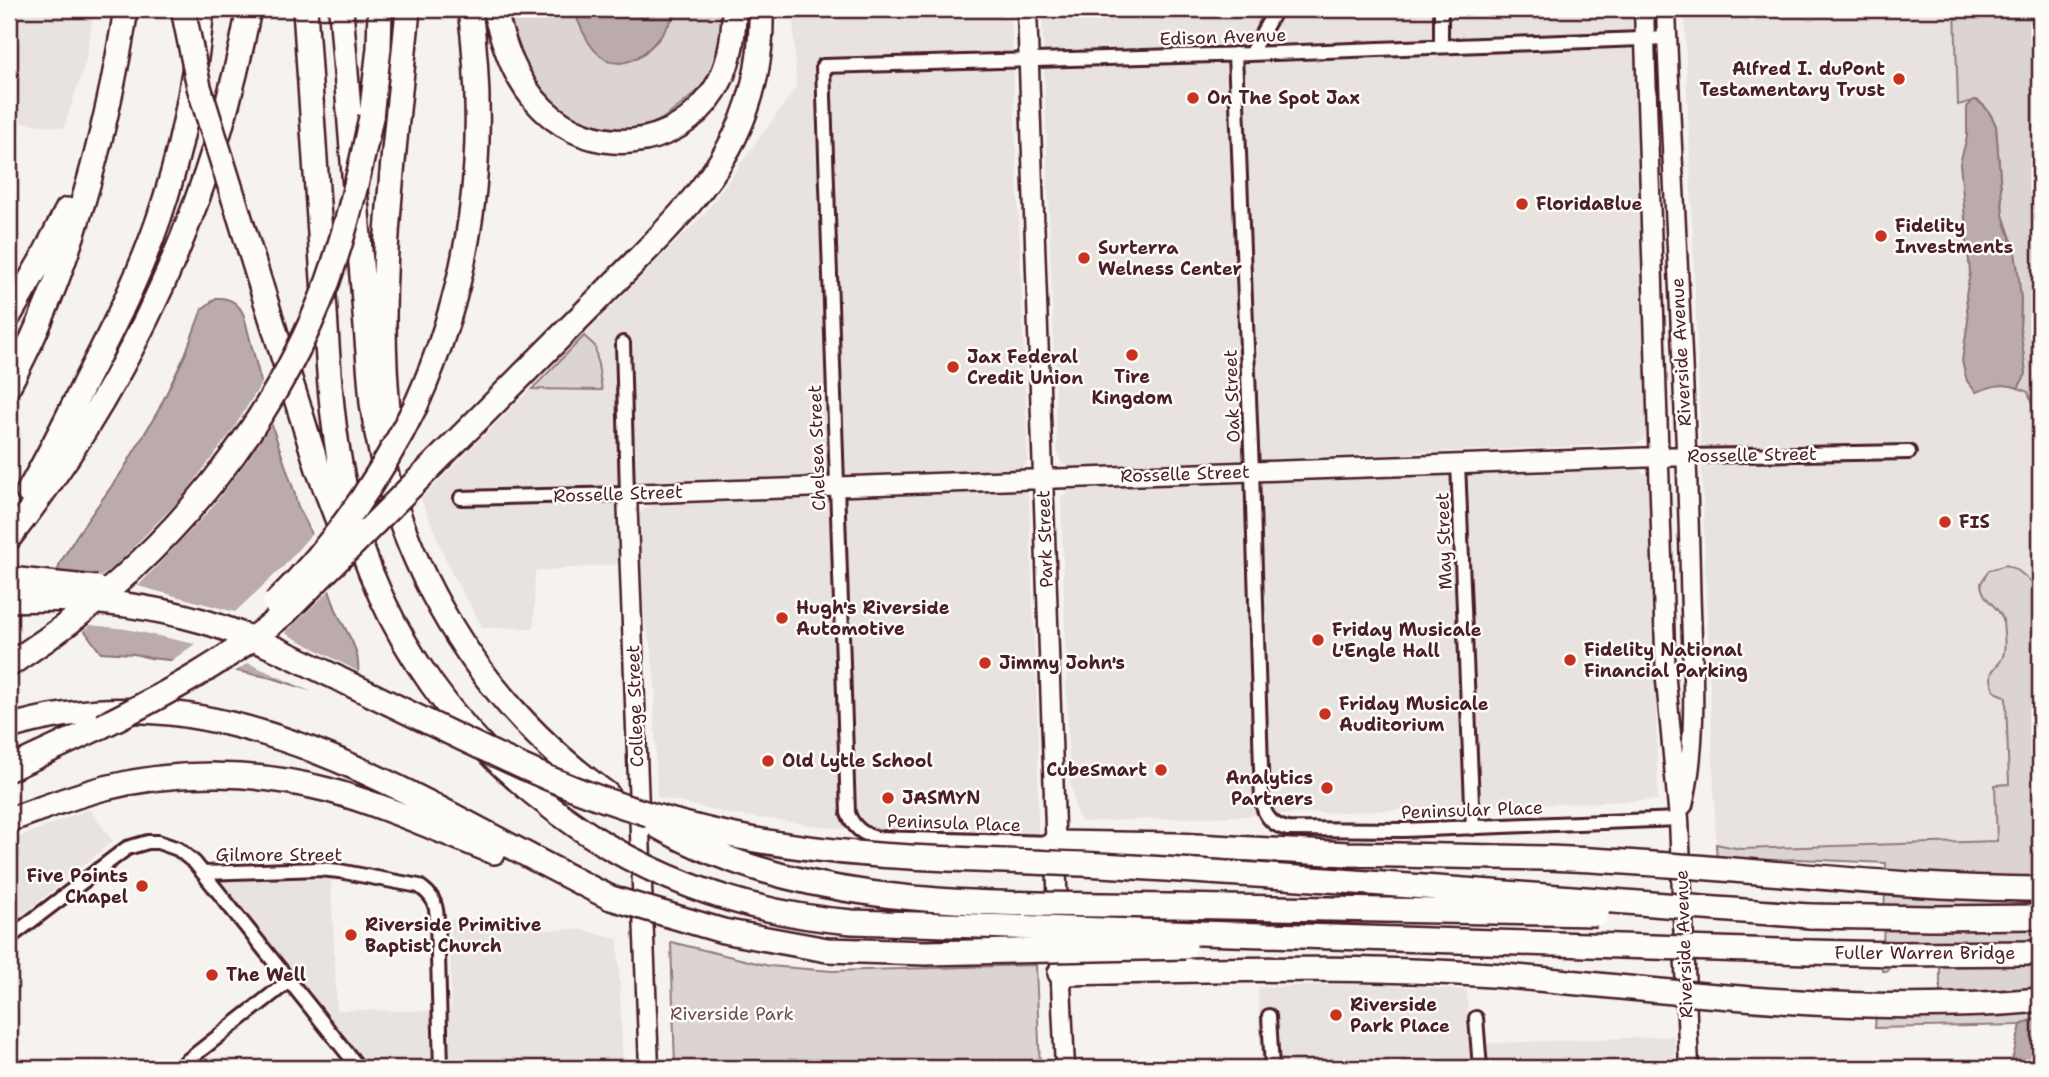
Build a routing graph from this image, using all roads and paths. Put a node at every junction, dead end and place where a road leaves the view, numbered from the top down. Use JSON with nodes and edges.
{"nodes":[{"id":1,"x":126,"y":9,"type":"edge"},
{"id":2,"x":183,"y":9,"type":"edge"},
{"id":3,"x":202,"y":9,"type":"edge"},
{"id":4,"x":249,"y":9,"type":"edge"},
{"id":5,"x":305,"y":9,"type":"edge"},
{"id":6,"x":341,"y":9,"type":"edge"},
{"id":7,"x":380,"y":9,"type":"edge"},
{"id":8,"x":408,"y":9,"type":"edge"},
{"id":9,"x":470,"y":9,"type":"edge"},
{"id":10,"x":494,"y":9,"type":"edge"},
{"id":11,"x":734,"y":9,"type":"edge"},
{"id":12,"x":761,"y":9,"type":"edge"},
{"id":13,"x":1027,"y":9,"type":"edge"},
{"id":14,"x":1276,"y":9,"type":"edge"},
{"id":15,"x":1441,"y":9,"type":"edge"},
{"id":16,"x":1644,"y":9,"type":"edge"},
{"id":17,"x":1666,"y":9,"type":"edge"},
{"id":18,"x":1667,"y":38,"type":"junction"},
{"id":19,"x":1645,"y":39,"type":"junction"},
{"id":20,"x":1441,"y":46,"type":"junction"},
{"id":21,"x":1235,"y":54,"type":"junction"},
{"id":22,"x":1250,"y":54,"type":"junction"},
{"id":23,"x":1029,"y":60,"type":"junction"},
{"id":24,"x":823,"y":66,"type":"joint"},
{"id":25,"x":104,"y":116,"type":"junction"},
{"id":26,"x":1651,"y":234,"type":"junction"},
{"id":27,"x":63,"y":257,"type":"junction"},
{"id":28,"x":1676,"y":268,"type":"junction"},
{"id":29,"x":9,"y":316,"type":"edge"},
{"id":30,"x":623,"y":343,"type":"dead end"},
{"id":31,"x":9,"y":350,"type":"edge"},
{"id":32,"x":9,"y":386,"type":"edge"},
{"id":33,"x":1909,"y":452,"type":"dead end"},
{"id":34,"x":1687,"y":456,"type":"junction"},
{"id":35,"x":1658,"y":457,"type":"junction"},
{"id":36,"x":1458,"y":463,"type":"junction"},
{"id":37,"x":1252,"y":471,"type":"junction"},
{"id":38,"x":1042,"y":479,"type":"junction"},
{"id":39,"x":836,"y":486,"type":"junction"},
{"id":40,"x":627,"y":494,"type":"junction"},
{"id":41,"x":461,"y":498,"type":"dead end"},
{"id":42,"x":9,"y":525,"type":"edge"},
{"id":43,"x":9,"y":538,"type":"edge"},
{"id":44,"x":414,"y":557,"type":"junction"},
{"id":45,"x":9,"y":579,"type":"edge"},
{"id":46,"x":9,"y":600,"type":"edge"},
{"id":47,"x":202,"y":621,"type":"junction"},
{"id":48,"x":409,"y":649,"type":"junction"},
{"id":49,"x":9,"y":665,"type":"edge"},
{"id":50,"x":102,"y":726,"type":"junction"},
{"id":51,"x":9,"y":727,"type":"edge"},
{"id":52,"x":9,"y":769,"type":"edge"},
{"id":53,"x":1269,"y":819,"type":"joint"},
{"id":54,"x":1679,"y":819,"type":"junction"},
{"id":55,"x":9,"y":820,"type":"edge"},
{"id":56,"x":856,"y":827,"type":"joint"},
{"id":57,"x":1473,"y":828,"type":"junction"},
{"id":58,"x":1054,"y":843,"type":"junction"},
{"id":59,"x":203,"y":873,"type":"junction"},
{"id":60,"x":2040,"y":889,"type":"edge"},
{"id":61,"x":611,"y":898,"type":"junction"},
{"id":62,"x":1810,"y":916,"type":"junction"},
{"id":63,"x":2040,"y":917,"type":"edge"},
{"id":64,"x":9,"y":938,"type":"edge"},
{"id":65,"x":1456,"y":941,"type":"junction"},
{"id":66,"x":2040,"y":953,"type":"edge"},
{"id":67,"x":1060,"y":973,"type":"junction"},
{"id":68,"x":289,"y":982,"type":"junction"},
{"id":69,"x":2040,"y":1000,"type":"edge"},
{"id":70,"x":1269,"y":1016,"type":"dead end"},
{"id":71,"x":1476,"y":1018,"type":"dead end"},
{"id":72,"x":178,"y":1068,"type":"edge"},
{"id":73,"x":359,"y":1068,"type":"edge"},
{"id":74,"x":441,"y":1068,"type":"edge"},
{"id":75,"x":649,"y":1068,"type":"edge"},
{"id":76,"x":1065,"y":1068,"type":"edge"},
{"id":77,"x":1272,"y":1068,"type":"edge"},
{"id":78,"x":1480,"y":1068,"type":"edge"},
{"id":79,"x":1689,"y":1068,"type":"edge"}],
"edges":[{"from":1,"to":25,"type":"highway"},
{"from":2,"to":48,"type":"highway","bridge":true},
{"from":3,"to":42,"type":"highway"},
{"from":4,"to":43,"type":"highway"},
{"from":5,"to":48,"type":"highway"},
{"from":6,"to":44,"type":"highway"},
{"from":7,"to":49,"type":"highway","bridge":true},
{"from":8,"to":44,"type":"highway"},
{"from":9,"to":50,"type":"highway","bridge":true},
{"from":10,"to":11,"type":"highway"},
{"from":12,"to":50,"type":"highway","bridge":true},
{"from":13,"to":23,"type":"main road","name":"Park Street"},
{"from":14,"to":22,"type":"street"},
{"from":15,"to":20,"type":"street"},
{"from":16,"to":19,"type":"main road","name":"Riverside Avenue"},
{"from":17,"to":18,"type":"main road","name":"Riverside Avenue"},
{"from":18,"to":19,"type":"street","name":"Edison Avenue"},
{"from":18,"to":28,"type":"main road","name":"Riverside Avenue"},
{"from":19,"to":20,"type":"street","name":"Edison Avenue"},
{"from":19,"to":26,"type":"main road","name":"Riverside Avenue"},
{"from":20,"to":22,"type":"street","name":"Edison Avenue"},
{"from":21,"to":22,"type":"street","name":"Edison Avenue"},
{"from":21,"to":23,"type":"street","name":"Edison Avenue"},
{"from":21,"to":37,"type":"street","name":"Oak Street"},
{"from":23,"to":24,"type":"street","name":"Edison Avenue"},
{"from":23,"to":38,"type":"main road","name":"Park Street"},
{"from":24,"to":39,"type":"street","name":"Chelsea Street"},
{"from":25,"to":27,"type":"highway"},
{"from":25,"to":29,"type":"highway"},
{"from":26,"to":28,"type":"main road"},
{"from":26,"to":35,"type":"main road","name":"Riverside Avenue"},
{"from":27,"to":31,"type":"highway"},
{"from":27,"to":32,"type":"highway"},
{"from":28,"to":34,"type":"main road","name":"Riverside Avenue"},
{"from":30,"to":40,"type":"street","name":"College Street"},
{"from":33,"to":34,"type":"street","name":"Rosselle Street"},
{"from":34,"to":35,"type":"main road","name":"Rosselle Street"},
{"from":34,"to":54,"type":"main road","name":"Riverside Avenue"},
{"from":35,"to":36,"type":"main road","name":"Rosselle Street"},
{"from":35,"to":54,"type":"main road","name":"Riverside Avenue"},
{"from":36,"to":37,"type":"main road","name":"Rosselle Street"},
{"from":36,"to":57,"type":"street","name":"May Street"},
{"from":37,"to":38,"type":"main road","name":"Rosselle Street"},
{"from":37,"to":53,"type":"street","name":"Oak Street"},
{"from":38,"to":39,"type":"main road","name":"Rosselle Street"},
{"from":38,"to":58,"type":"main road","name":"Park Street"},
{"from":39,"to":40,"type":"main road","name":"Rosselle Street"},
{"from":39,"to":56,"type":"street","name":"Chelsea Street"},
{"from":40,"to":41,"type":"street","name":"Rosselle Street"},
{"from":40,"to":75,"type":"main road","name":"College Street"},
{"from":44,"to":62,"type":"highway","bridge":true},
{"from":45,"to":47,"type":"highway","bridge":true},
{"from":46,"to":47,"type":"highway","bridge":true},
{"from":47,"to":62,"type":"highway","bridge":true},
{"from":48,"to":65,"type":"highway","bridge":true},
{"from":50,"to":52,"type":"highway"},
{"from":51,"to":61,"type":"highway"},
{"from":53,"to":57,"type":"street","name":"Peninsular Place"},
{"from":54,"to":57,"type":"street","name":"Peninsular Place"},
{"from":54,"to":79,"type":"main road","name":"Riverside Avenue"},
{"from":55,"to":61,"type":"highway"},
{"from":56,"to":58,"type":"street","name":"Peninsula Place"},
{"from":58,"to":60,"type":"highway","bridge":true},
{"from":58,"to":67,"type":"main road","name":"Park Street"},
{"from":59,"to":64,"type":"street"},
{"from":59,"to":68,"type":"street"},
{"from":59,"to":74,"type":"street","name":"Gilmore Street"},
{"from":61,"to":65,"type":"highway","bridge":true},
{"from":62,"to":63,"type":"highway","name":"Fuller Warren Bridge"},
{"from":65,"to":66,"type":"highway","name":"Fuller Warren Bridge","bridge":true},
{"from":67,"to":69,"type":"highway","bridge":true},
{"from":67,"to":76,"type":"main road","name":"Park Street"},
{"from":68,"to":72,"type":"street"},
{"from":68,"to":73,"type":"street"},
{"from":70,"to":77,"type":"street"},
{"from":71,"to":78,"type":"street"}]}
